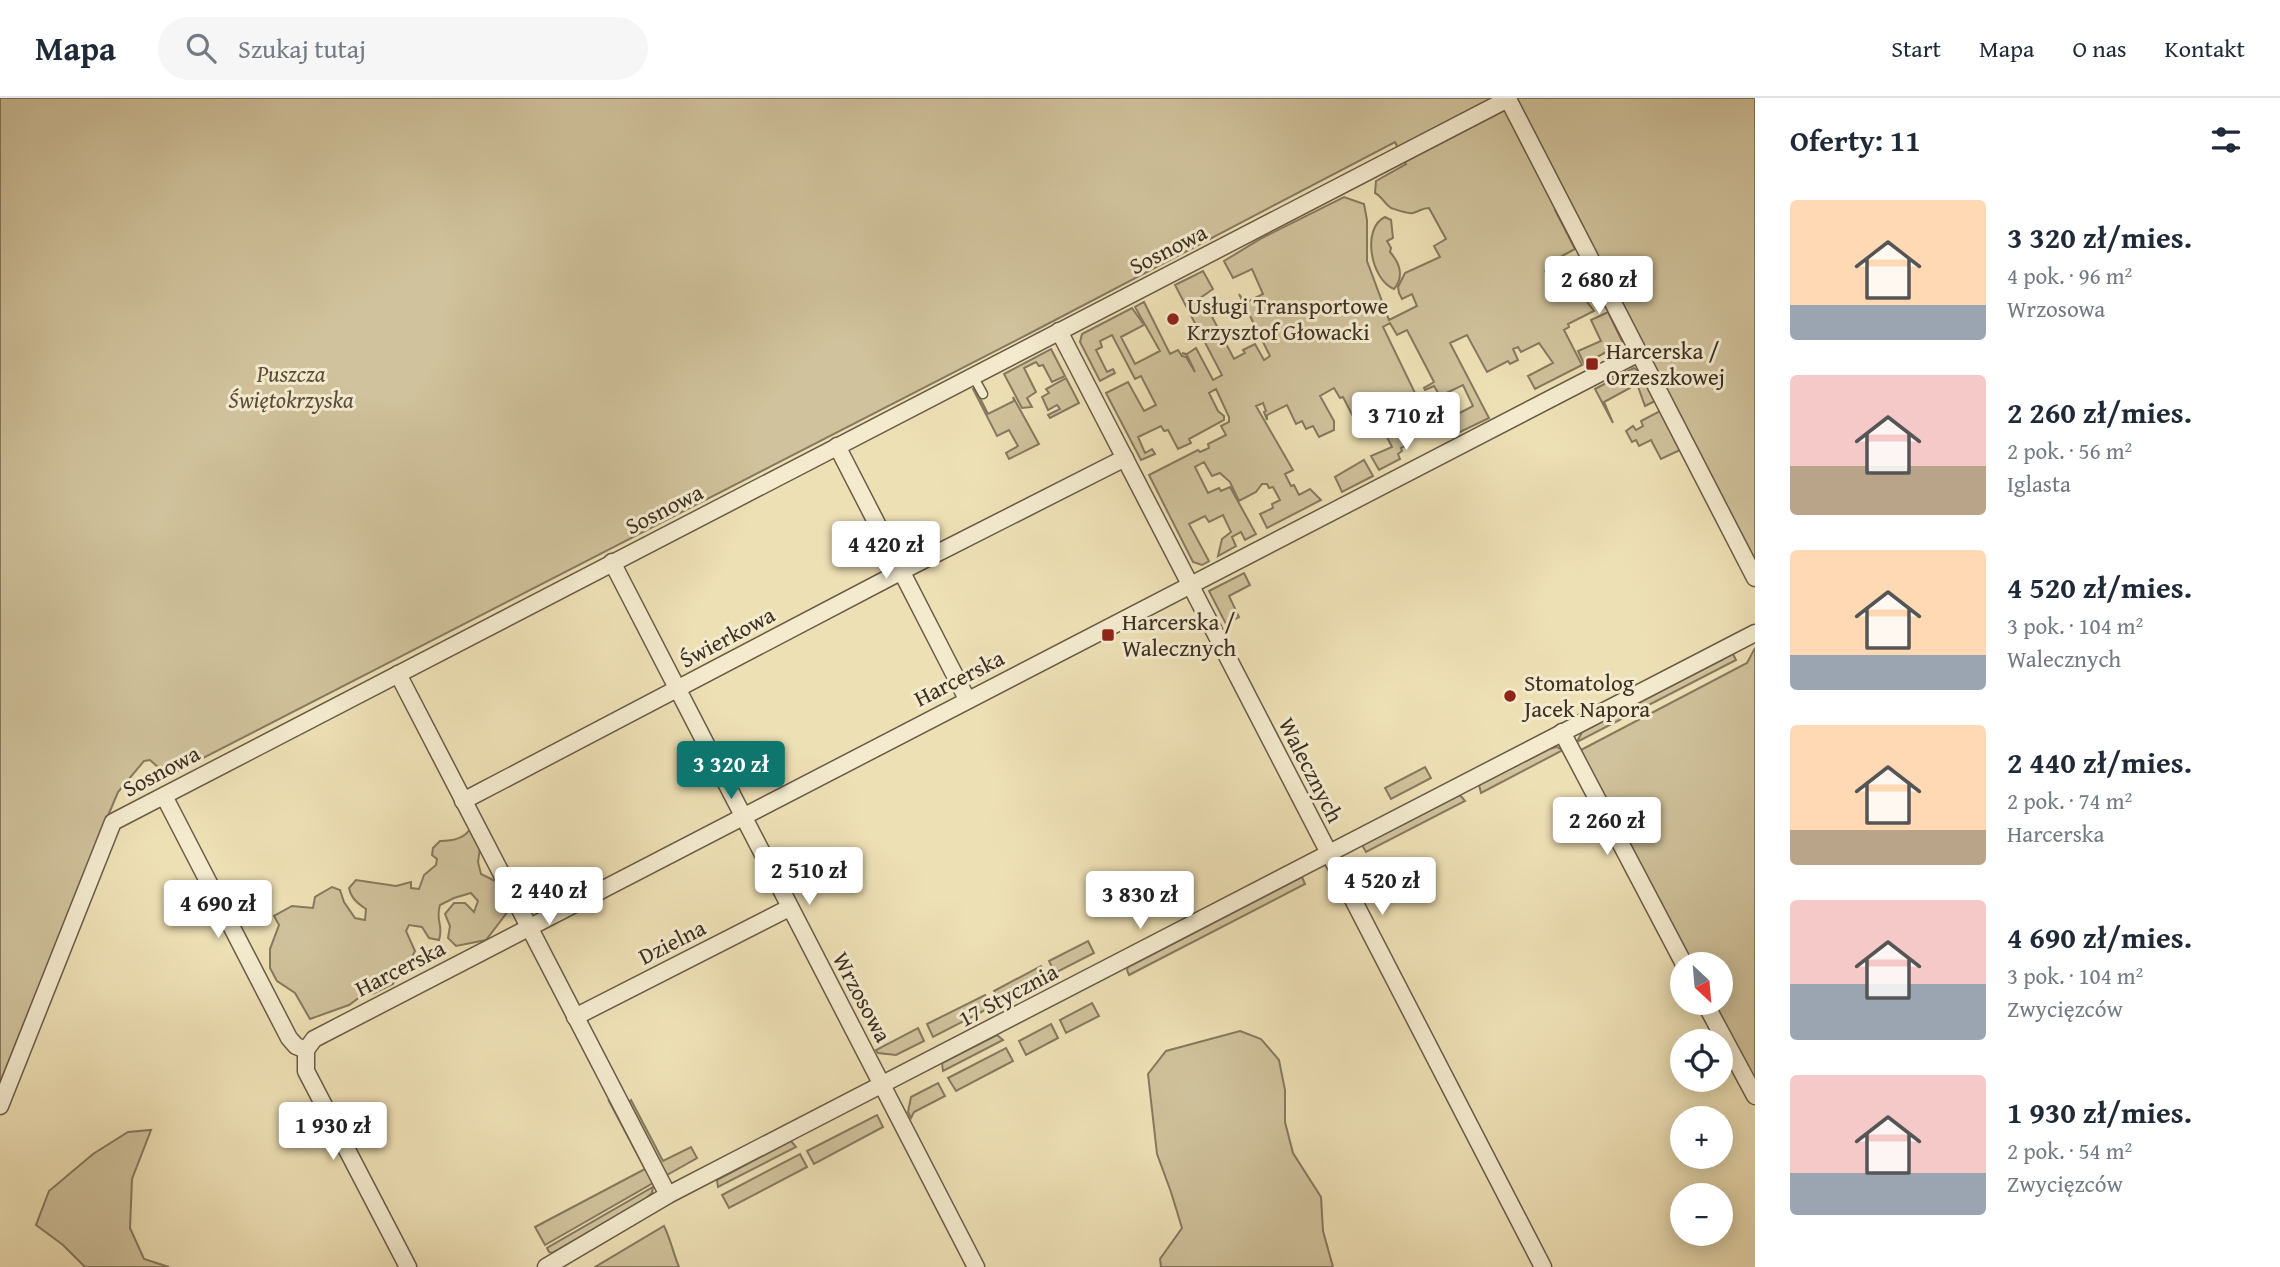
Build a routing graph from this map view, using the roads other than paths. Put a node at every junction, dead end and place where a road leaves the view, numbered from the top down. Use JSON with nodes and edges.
{"nodes":[{"id":1,"x":1508,"y":99,"type":"edge"},
{"id":2,"x":1059,"y":331,"type":"junction"},
{"id":3,"x":1639,"y":353,"type":"junction"},
{"id":4,"x":972,"y":376,"type":"junction"},
{"id":5,"x":983,"y":394,"type":"dead end"},
{"id":6,"x":837,"y":446,"type":"junction"},
{"id":7,"x":1125,"y":458,"type":"junction"},
{"id":8,"x":612,"y":562,"type":"junction"},
{"id":9,"x":902,"y":571,"type":"junction"},
{"id":10,"x":1755,"y":578,"type":"edge"},
{"id":11,"x":1190,"y":584,"type":"junction"},
{"id":12,"x":1755,"y":633,"type":"edge"},
{"id":13,"x":398,"y":674,"type":"junction"},
{"id":14,"x":677,"y":688,"type":"junction"},
{"id":15,"x":967,"y":699,"type":"junction"},
{"id":16,"x":1562,"y":732,"type":"junction"},
{"id":17,"x":164,"y":796,"type":"junction"},
{"id":18,"x":463,"y":801,"type":"junction"},
{"id":19,"x":741,"y":816,"type":"junction"},
{"id":20,"x":1328,"y":853,"type":"junction"},
{"id":21,"x":789,"y":908,"type":"junction"},
{"id":22,"x":529,"y":928,"type":"junction"},
{"id":23,"x":1678,"y":952,"type":"edge"},
{"id":24,"x":1711,"y":1015,"type":"edge"},
{"id":25,"x":575,"y":1017,"type":"junction"},
{"id":26,"x":306,"y":1050,"type":"junction"},
{"id":27,"x":882,"y":1085,"type":"junction"},
{"id":28,"x":1755,"y":1096,"type":"edge"},
{"id":29,"x":0,"y":1106,"type":"edge"},
{"id":30,"x":668,"y":1195,"type":"junction"},
{"id":31,"x":408,"y":1267,"type":"edge"},
{"id":32,"x":546,"y":1267,"type":"edge"},
{"id":33,"x":976,"y":1267,"type":"edge"},
{"id":34,"x":1543,"y":1267,"type":"edge"}],
"edges":[{"from":1,"to":2,"type":"street","name":"Sosnowa"},
{"from":1,"to":3,"type":"street"},
{"from":2,"to":4,"type":"street","name":"Sosnowa"},
{"from":2,"to":7,"type":"street","name":"Walecznych"},
{"from":3,"to":10,"type":"street"},
{"from":3,"to":11,"type":"street","name":"Harcerska"},
{"from":4,"to":5,"type":"lane"},
{"from":4,"to":6,"type":"street","name":"Sosnowa"},
{"from":6,"to":8,"type":"street","name":"Sosnowa"},
{"from":6,"to":9,"type":"street"},
{"from":7,"to":9,"type":"street","name":"Świerkowa"},
{"from":7,"to":11,"type":"street","name":"Walecznych"},
{"from":8,"to":13,"type":"street","name":"Sosnowa"},
{"from":8,"to":14,"type":"street","name":"Wrzosowa"},
{"from":9,"to":14,"type":"street","name":"Świerkowa"},
{"from":9,"to":15,"type":"street"},
{"from":11,"to":15,"type":"street","name":"Harcerska"},
{"from":11,"to":20,"type":"street","name":"Walecznych"},
{"from":12,"to":16,"type":"street","name":"17 Stycznia"},
{"from":13,"to":17,"type":"street","name":"Sosnowa"},
{"from":13,"to":18,"type":"street"},
{"from":14,"to":18,"type":"street","name":"Świerkowa"},
{"from":14,"to":19,"type":"street","name":"Wrzosowa"},
{"from":15,"to":19,"type":"street","name":"Harcerska"},
{"from":16,"to":20,"type":"street","name":"17 Stycznia"},
{"from":16,"to":23,"type":"street"},
{"from":17,"to":26,"type":"street"},
{"from":17,"to":29,"type":"street","name":"Sosnowa"},
{"from":18,"to":22,"type":"street"},
{"from":19,"to":21,"type":"street","name":"Wrzosowa"},
{"from":19,"to":22,"type":"street","name":"Harcerska"},
{"from":20,"to":27,"type":"street","name":"17 Stycznia"},
{"from":20,"to":34,"type":"street","name":"Walecznych"},
{"from":21,"to":25,"type":"street","name":"Dzielna"},
{"from":21,"to":27,"type":"street","name":"Wrzosowa"},
{"from":22,"to":25,"type":"street"},
{"from":22,"to":26,"type":"street","name":"Harcerska"},
{"from":24,"to":28,"type":"street"},
{"from":25,"to":30,"type":"street"},
{"from":26,"to":31,"type":"street"},
{"from":27,"to":30,"type":"street","name":"17 Stycznia"},
{"from":27,"to":33,"type":"street","name":"Wrzosowa"},
{"from":30,"to":32,"type":"street","name":"17 Stycznia"}]}
